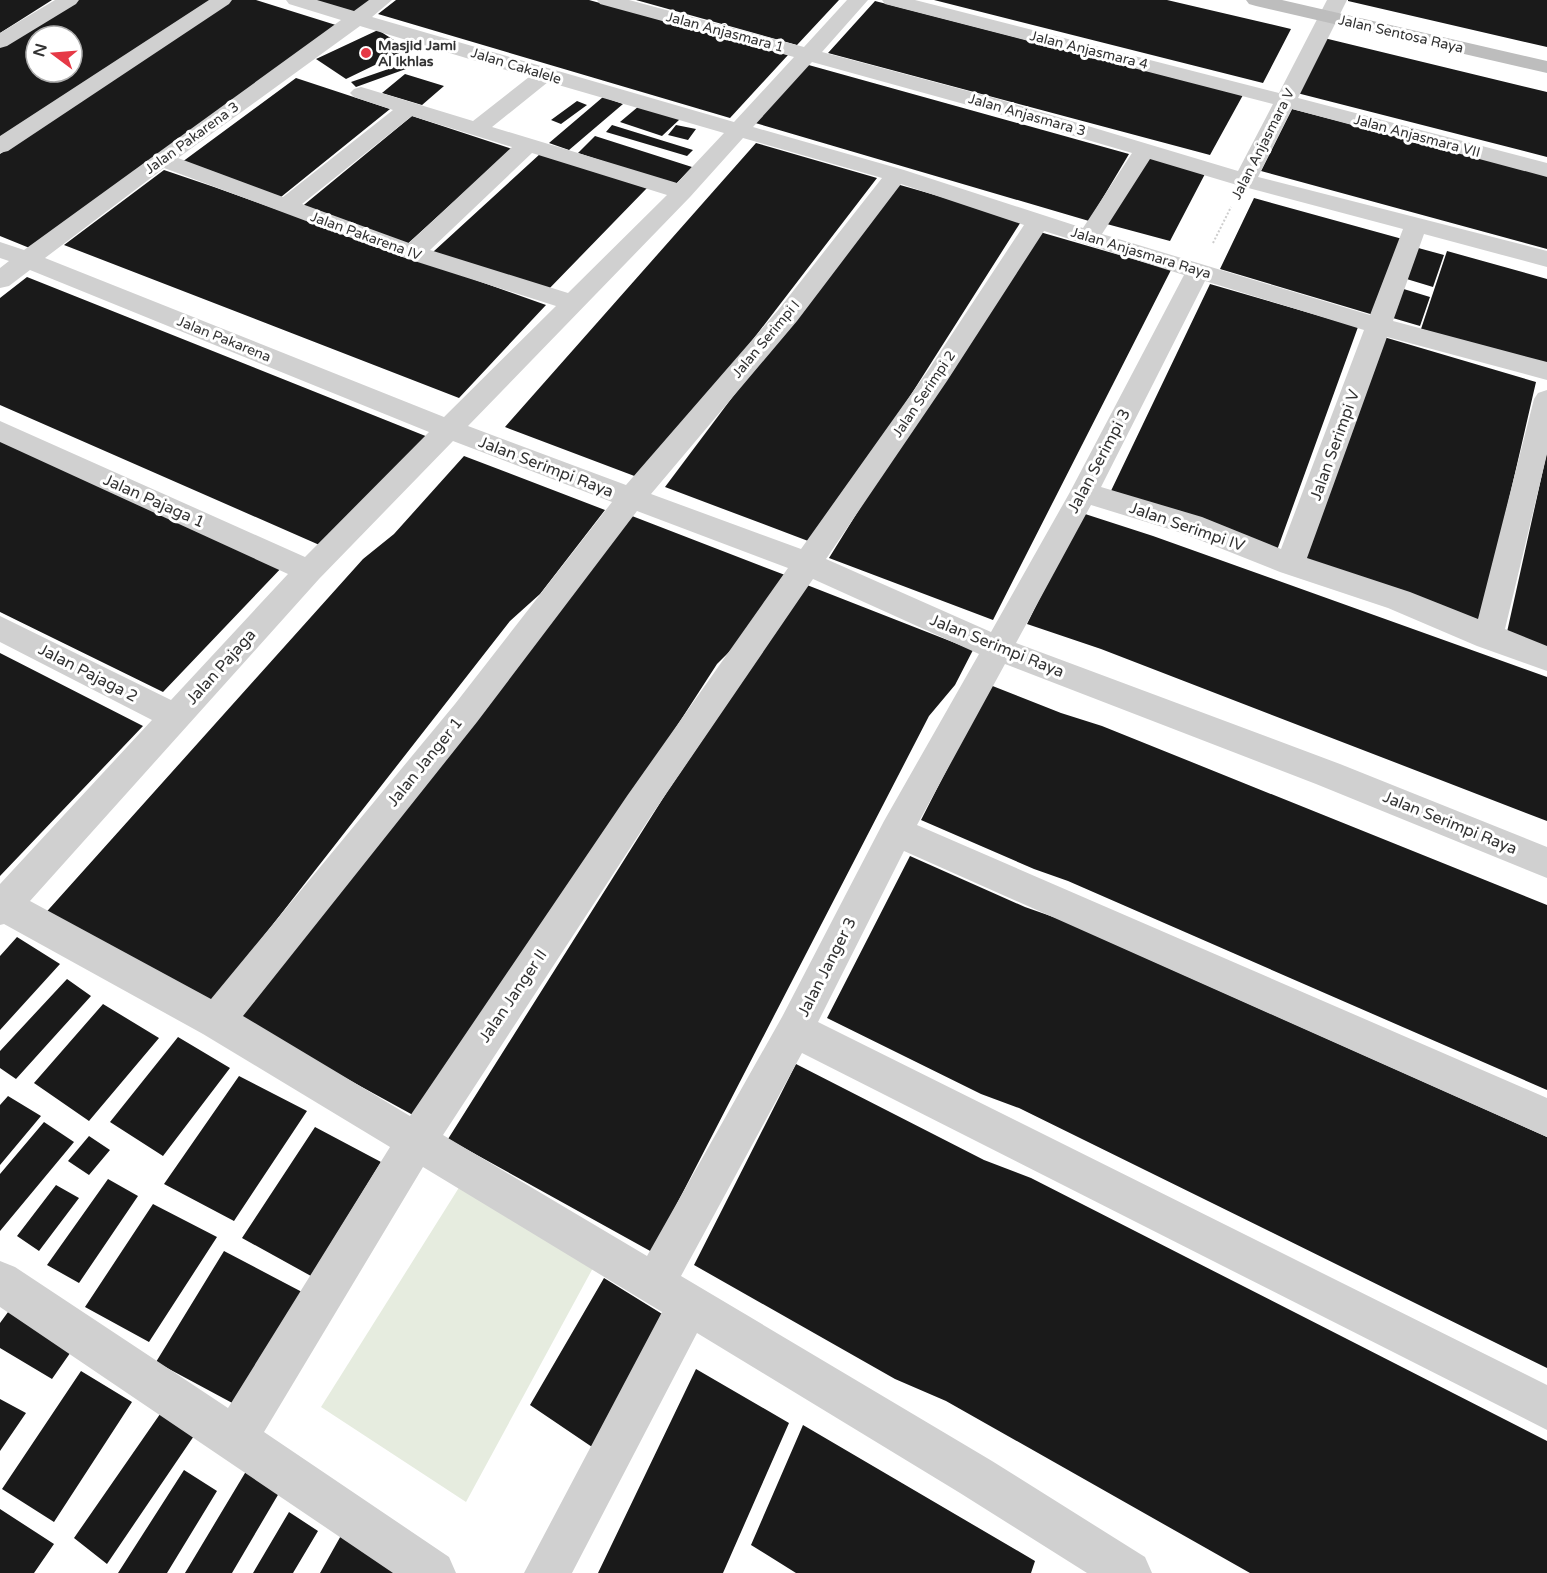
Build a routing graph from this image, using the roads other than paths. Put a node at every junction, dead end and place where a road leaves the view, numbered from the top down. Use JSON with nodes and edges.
{"nodes":[{"id":1,"x":69,"y":0,"type":"edge"},
{"id":2,"x":222,"y":0,"type":"edge"},
{"id":3,"x":296,"y":0,"type":"edge"},
{"id":4,"x":382,"y":0,"type":"edge"},
{"id":5,"x":607,"y":0,"type":"edge"},
{"id":6,"x":858,"y":0,"type":"edge"},
{"id":7,"x":892,"y":0,"type":"edge"},
{"id":8,"x":1256,"y":0,"type":"edge"},
{"id":9,"x":1332,"y":9,"type":"edge"},
{"id":10,"x":358,"y":19,"type":"junction"},
{"id":11,"x":0,"y":42,"type":"edge"},
{"id":12,"x":808,"y":54,"type":"junction"},
{"id":13,"x":1547,"y":67,"type":"edge"},
{"id":14,"x":545,"y":75,"type":"junction"},
{"id":15,"x":361,"y":93,"type":"dead end"},
{"id":16,"x":1286,"y":101,"type":"junction"},
{"id":17,"x":408,"y":108,"type":"junction"},
{"id":18,"x":477,"y":129,"type":"junction"},
{"id":19,"x":736,"y":129,"type":"junction"},
{"id":20,"x":526,"y":146,"type":"junction"},
{"id":21,"x":0,"y":147,"type":"edge"},
{"id":22,"x":1145,"y":150,"type":"junction"},
{"id":23,"x":162,"y":159,"type":"junction"},
{"id":24,"x":1547,"y":170,"type":"edge"},
{"id":25,"x":896,"y":175,"type":"junction"},
{"id":26,"x":1245,"y":180,"type":"junction"},
{"id":27,"x":682,"y":192,"type":"junction"},
{"id":28,"x":286,"y":206,"type":"junction"},
{"id":29,"x":1038,"y":222,"type":"junction"},
{"id":30,"x":1416,"y":225,"type":"junction"},
{"id":31,"x":1089,"y":236,"type":"junction"},
{"id":32,"x":0,"y":249,"type":"edge"},
{"id":33,"x":412,"y":253,"type":"junction"},
{"id":34,"x":1547,"y":259,"type":"edge"},
{"id":35,"x":27,"y":260,"type":"junction"},
{"id":36,"x":1198,"y":271,"type":"junction"},
{"id":37,"x":0,"y":280,"type":"edge"},
{"id":38,"x":574,"y":303,"type":"junction"},
{"id":39,"x":1379,"y":326,"type":"junction"},
{"id":40,"x":1547,"y":371,"type":"edge"},
{"id":41,"x":1547,"y":399,"type":"edge"},
{"id":42,"x":448,"y":429,"type":"junction"},
{"id":43,"x":0,"y":431,"type":"edge"},
{"id":44,"x":1084,"y":492,"type":"junction"},
{"id":45,"x":630,"y":499,"type":"junction"},
{"id":46,"x":806,"y":563,"type":"junction"},
{"id":47,"x":1290,"y":564,"type":"junction"},
{"id":48,"x":309,"y":571,"type":"junction"},
{"id":49,"x":0,"y":628,"type":"edge"},
{"id":50,"x":1488,"y":636,"type":"junction"},
{"id":51,"x":996,"y":648,"type":"junction"},
{"id":52,"x":1547,"y":659,"type":"edge"},
{"id":53,"x":175,"y":717,"type":"junction"},
{"id":54,"x":896,"y":832,"type":"junction"},
{"id":55,"x":1547,"y":863,"type":"edge"},
{"id":56,"x":1,"y":906,"type":"edge"},
{"id":57,"x":216,"y":1021,"type":"junction"},
{"id":58,"x":795,"y":1030,"type":"junction"},
{"id":59,"x":1547,"y":1118,"type":"edge"},
{"id":60,"x":416,"y":1141,"type":"junction"},
{"id":61,"x":0,"y":1282,"type":"edge"},
{"id":62,"x":671,"y":1294,"type":"junction"},
{"id":63,"x":1547,"y":1408,"type":"edge"},
{"id":64,"x":235,"y":1438,"type":"junction"},
{"id":65,"x":433,"y":1573,"type":"edge"},
{"id":66,"x":547,"y":1573,"type":"edge"},
{"id":67,"x":1129,"y":1573,"type":"edge"}],
"edges":[{"from":1,"to":11,"type":"street"},
{"from":2,"to":21,"type":"street"},
{"from":3,"to":10,"type":"street","name":"Jalan Cakalele"},
{"from":4,"to":10,"type":"street","name":"Jalan Pakarena 3"},
{"from":5,"to":12,"type":"street","name":"Jalan Anjasmara 1"},
{"from":6,"to":12,"type":"street","name":"Jalan Pajaga"},
{"from":7,"to":16,"type":"street","name":"Jalan Anjasmara 4"},
{"from":8,"to":9,"type":"main road","name":"Jalan Sentosa Raya"},
{"from":9,"to":13,"type":"main road","name":"Jalan Sentosa Raya"},
{"from":9,"to":16,"type":"street","name":"Jalan Anjasmara V"},
{"from":10,"to":14,"type":"street","name":"Jalan Cakalele"},
{"from":10,"to":23,"type":"street","name":"Jalan Pakarena 3"},
{"from":12,"to":19,"type":"street","name":"Jalan Pajaga"},
{"from":12,"to":22,"type":"street","name":"Jalan Anjasmara 3"},
{"from":14,"to":18,"type":"street"},
{"from":14,"to":19,"type":"street","name":"Jalan Cakalele"},
{"from":15,"to":17,"type":"street"},
{"from":16,"to":24,"type":"street","name":"Jalan Anjasmara VII"},
{"from":16,"to":26,"type":"street","name":"Jalan Anjasmara V"},
{"from":17,"to":18,"type":"street"},
{"from":17,"to":28,"type":"street"},
{"from":18,"to":20,"type":"street"},
{"from":19,"to":25,"type":"street","name":"Jalan Anjasmara Raya"},
{"from":19,"to":27,"type":"street","name":"Jalan Pajaga"},
{"from":20,"to":27,"type":"street"},
{"from":20,"to":33,"type":"street"},
{"from":22,"to":26,"type":"street","name":"Jalan Anjasmara 3"},
{"from":22,"to":31,"type":"street"},
{"from":23,"to":28,"type":"street","name":"Jalan Pakarena IV"},
{"from":23,"to":35,"type":"street","name":"Jalan Pakarena 3"},
{"from":25,"to":29,"type":"street","name":"Jalan Anjasmara Raya"},
{"from":25,"to":45,"type":"street","name":"Jalan Serimpi I"},
{"from":26,"to":30,"type":"street","name":"Jalan Anjasmara 3"},
{"from":27,"to":38,"type":"street","name":"Jalan Pajaga"},
{"from":28,"to":33,"type":"street","name":"Jalan Pakarena IV"},
{"from":29,"to":31,"type":"street","name":"Jalan Anjasmara Raya"},
{"from":29,"to":46,"type":"street","name":"Jalan Serimpi 2"},
{"from":30,"to":34,"type":"street","name":"Jalan Anjasmara 3"},
{"from":30,"to":39,"type":"street","name":"Jalan Serimpi V"},
{"from":31,"to":36,"type":"street","name":"Jalan Anjasmara Raya"},
{"from":32,"to":35,"type":"street","name":"Jalan Pakarena"},
{"from":33,"to":38,"type":"street","name":"Jalan Pakarena IV"},
{"from":35,"to":37,"type":"street","name":"Jalan Pakarena 3"},
{"from":35,"to":42,"type":"street","name":"Jalan Pakarena"},
{"from":36,"to":39,"type":"street","name":"Jalan Anjasmara Raya"},
{"from":36,"to":44,"type":"street","name":"Jalan Serimpi 3"},
{"from":38,"to":42,"type":"street","name":"Jalan Pajaga"},
{"from":39,"to":40,"type":"street","name":"Jalan Anjasmara Raya"},
{"from":39,"to":47,"type":"street","name":"Jalan Serimpi V"},
{"from":41,"to":50,"type":"street"},
{"from":42,"to":45,"type":"street","name":"Jalan Serimpi Raya"},
{"from":42,"to":48,"type":"street","name":"Jalan Pajaga"},
{"from":43,"to":48,"type":"street","name":"Jalan Pajaga 1"},
{"from":44,"to":47,"type":"street","name":"Jalan Serimpi IV"},
{"from":44,"to":51,"type":"street","name":"Jalan Serimpi 3"},
{"from":45,"to":46,"type":"street","name":"Jalan Serimpi Raya"},
{"from":45,"to":57,"type":"street","name":"Jalan Janger 1"},
{"from":46,"to":51,"type":"street","name":"Jalan Serimpi Raya"},
{"from":46,"to":60,"type":"street","name":"Jalan Janger II"},
{"from":47,"to":50,"type":"street","name":"Jalan Serimpi IV"},
{"from":48,"to":53,"type":"street","name":"Jalan Pajaga"},
{"from":49,"to":53,"type":"street","name":"Jalan Pajaga 2"},
{"from":50,"to":52,"type":"street","name":"Jalan Serimpi IV"},
{"from":51,"to":54,"type":"street","name":"Jalan Janger 3"},
{"from":51,"to":55,"type":"street","name":"Jalan Serimpi Raya"},
{"from":53,"to":56,"type":"street","name":"Jalan Pajaga"},
{"from":54,"to":58,"type":"street","name":"Jalan Janger 3"},
{"from":54,"to":59,"type":"street"},
{"from":56,"to":57,"type":"street"},
{"from":57,"to":60,"type":"street"},
{"from":58,"to":62,"type":"street","name":"Jalan Janger 3"},
{"from":58,"to":63,"type":"street"},
{"from":60,"to":62,"type":"street"},
{"from":60,"to":64,"type":"street","name":"Jalan Janger II"},
{"from":61,"to":64,"type":"street"},
{"from":62,"to":66,"type":"street","name":"Jalan Janger 3"},
{"from":62,"to":67,"type":"street"},
{"from":64,"to":65,"type":"street"}]}
